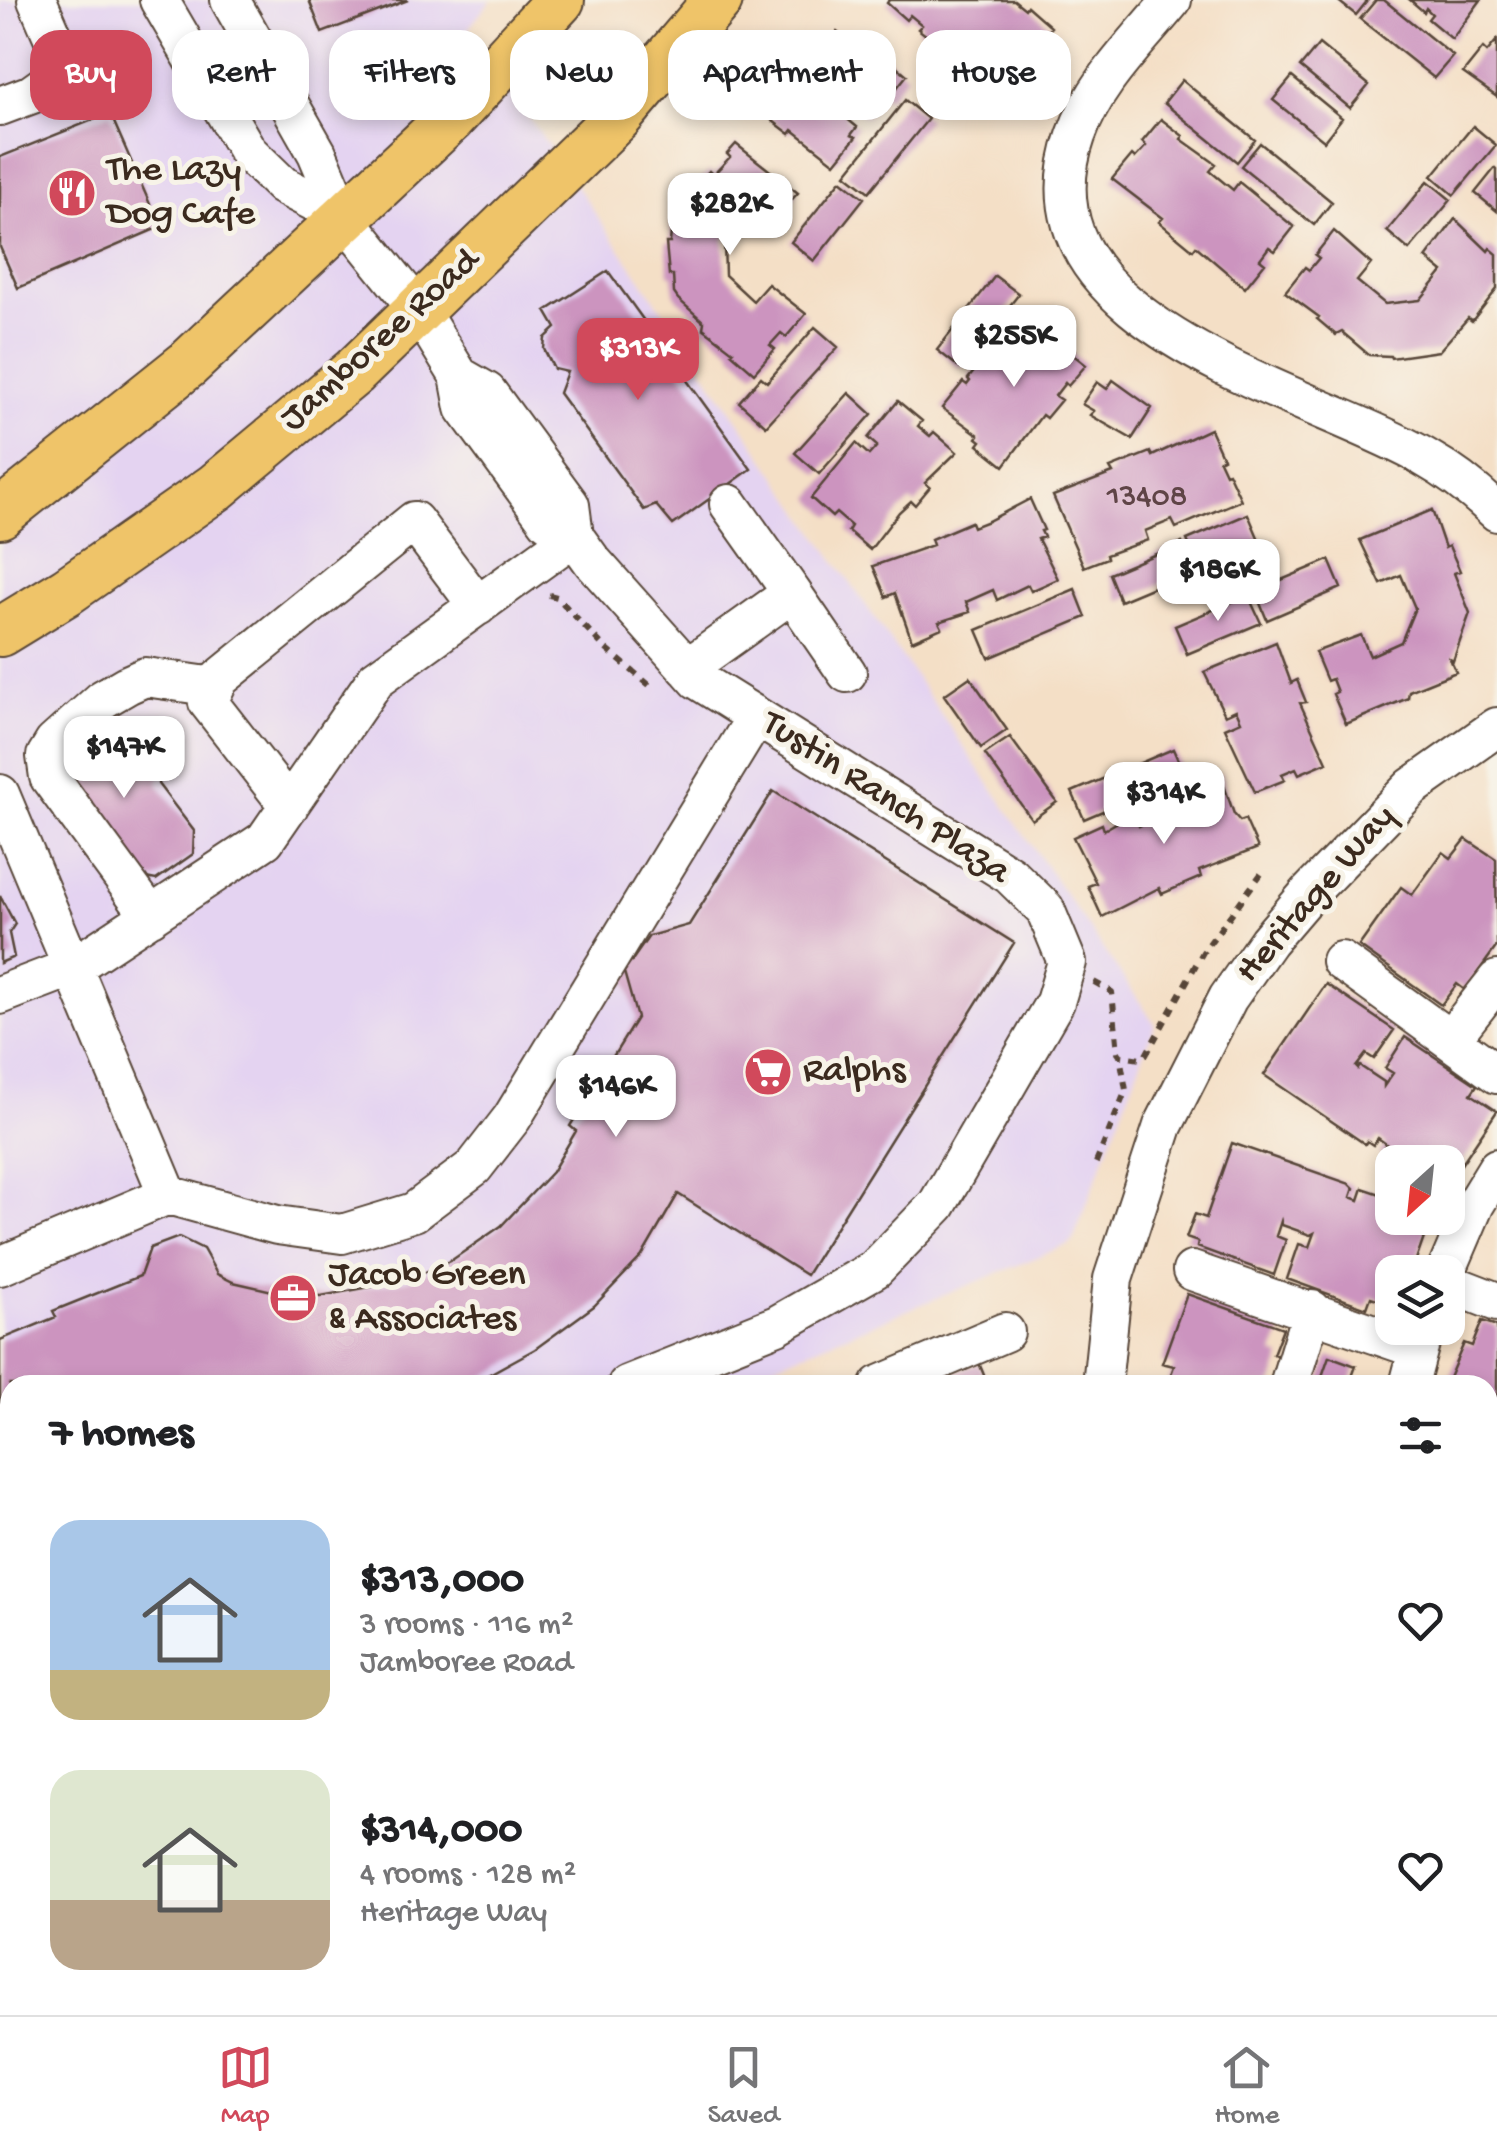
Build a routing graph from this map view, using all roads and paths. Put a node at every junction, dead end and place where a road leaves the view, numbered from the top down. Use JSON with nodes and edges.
{"nodes":[{"id":1,"x":37,"y":0,"type":"edge"},
{"id":2,"x":158,"y":0,"type":"edge"},
{"id":3,"x":230,"y":0,"type":"edge"},
{"id":4,"x":560,"y":0,"type":"edge"},
{"id":5,"x":718,"y":0,"type":"edge"},
{"id":6,"x":1172,"y":0,"type":"edge"},
{"id":7,"x":0,"y":106,"type":"edge"},
{"id":8,"x":344,"y":217,"type":"junction"},
{"id":9,"x":418,"y":309,"type":"junction"},
{"id":10,"x":729,"y":504,"type":"dead end"},
{"id":11,"x":1497,"y":512,"type":"edge"},
{"id":12,"x":0,"y":514,"type":"edge"},
{"id":13,"x":574,"y":536,"type":"junction"},
{"id":14,"x":792,"y":593,"type":"junction"},
{"id":15,"x":546,"y":594,"type":"dead end"},
{"id":16,"x":478,"y":606,"type":"junction"},
{"id":17,"x":0,"y":632,"type":"edge"},
{"id":18,"x":847,"y":673,"type":"dead end"},
{"id":19,"x":675,"y":682,"type":"junction"},
{"id":20,"x":216,"y":687,"type":"junction"},
{"id":21,"x":756,"y":717,"type":"junction"},
{"id":22,"x":1497,"y":727,"type":"edge"},
{"id":23,"x":0,"y":794,"type":"edge"},
{"id":24,"x":289,"y":806,"type":"junction"},
{"id":25,"x":1262,"y":874,"type":"dead end"},
{"id":26,"x":151,"y":916,"type":"junction"},
{"id":27,"x":1341,"y":961,"type":"dead end"},
{"id":28,"x":72,"y":968,"type":"junction"},
{"id":29,"x":1088,"y":980,"type":"dead end"},
{"id":30,"x":1497,"y":980,"type":"edge"},
{"id":31,"x":0,"y":995,"type":"edge"},
{"id":32,"x":1450,"y":1040,"type":"junction"},
{"id":33,"x":1120,"y":1055,"type":"junction"},
{"id":34,"x":1497,"y":1074,"type":"edge"},
{"id":35,"x":1096,"y":1163,"type":"dead end"},
{"id":36,"x":1497,"y":1168,"type":"edge"},
{"id":37,"x":168,"y":1196,"type":"junction"},
{"id":38,"x":1454,"y":1255,"type":"edge"},
{"id":39,"x":0,"y":1266,"type":"edge"},
{"id":40,"x":1192,"y":1270,"type":"dead end"},
{"id":41,"x":1465,"y":1290,"type":"edge"},
{"id":42,"x":1497,"y":1302,"type":"edge"},
{"id":43,"x":1312,"y":1310,"type":"junction"},
{"id":44,"x":1005,"y":1332,"type":"dead end"},
{"id":45,"x":1417,"y":1354,"type":"edge"},
{"id":46,"x":653,"y":1375,"type":"edge"},
{"id":47,"x":905,"y":1375,"type":"edge"},
{"id":48,"x":1103,"y":1375,"type":"edge"},
{"id":49,"x":1292,"y":1375,"type":"edge"}],
"edges":[{"from":1,"to":7,"type":"street"},
{"from":2,"to":8,"type":"street","name":"Tustin Ranch Plaza"},
{"from":3,"to":8,"type":"street","name":"Tustin Ranch Plaza"},
{"from":4,"to":8,"type":"main road"},
{"from":5,"to":9,"type":"main road","name":"Jamboree Road"},
{"from":6,"to":11,"type":"street"},
{"from":8,"to":9,"type":"street","name":"Tustin Ranch Plaza"},
{"from":8,"to":12,"type":"main road"},
{"from":9,"to":13,"type":"street","name":"Tustin Ranch Plaza"},
{"from":9,"to":17,"type":"main road","name":"Jamboree Road"},
{"from":10,"to":14,"type":"street"},
{"from":13,"to":16,"type":"street"},
{"from":13,"to":19,"type":"street","name":"Tustin Ranch Plaza"},
{"from":14,"to":18,"type":"street"},
{"from":14,"to":19,"type":"street"},
{"from":15,"to":19,"type":"path"},
{"from":16,"to":20,"type":"street"},
{"from":16,"to":24,"type":"street"},
{"from":19,"to":21,"type":"street","name":"Tustin Ranch Plaza"},
{"from":20,"to":24,"type":"street"},
{"from":20,"to":26,"type":"street"},
{"from":21,"to":37,"type":"street"},
{"from":21,"to":46,"type":"street","name":"Tustin Ranch Plaza"},
{"from":22,"to":48,"type":"street","name":"Heritage Way"},
{"from":23,"to":28,"type":"street"},
{"from":24,"to":26,"type":"street"},
{"from":25,"to":33,"type":"path"},
{"from":26,"to":28,"type":"street"},
{"from":27,"to":32,"type":"street"},
{"from":28,"to":31,"type":"street"},
{"from":28,"to":37,"type":"street"},
{"from":29,"to":33,"type":"path"},
{"from":30,"to":32,"type":"street"},
{"from":32,"to":34,"type":"street"},
{"from":33,"to":35,"type":"path"},
{"from":36,"to":38,"type":"street"},
{"from":37,"to":39,"type":"street"},
{"from":40,"to":43,"type":"street"},
{"from":41,"to":42,"type":"street"},
{"from":43,"to":45,"type":"street"},
{"from":43,"to":49,"type":"street"},
{"from":44,"to":47,"type":"street"}]}
